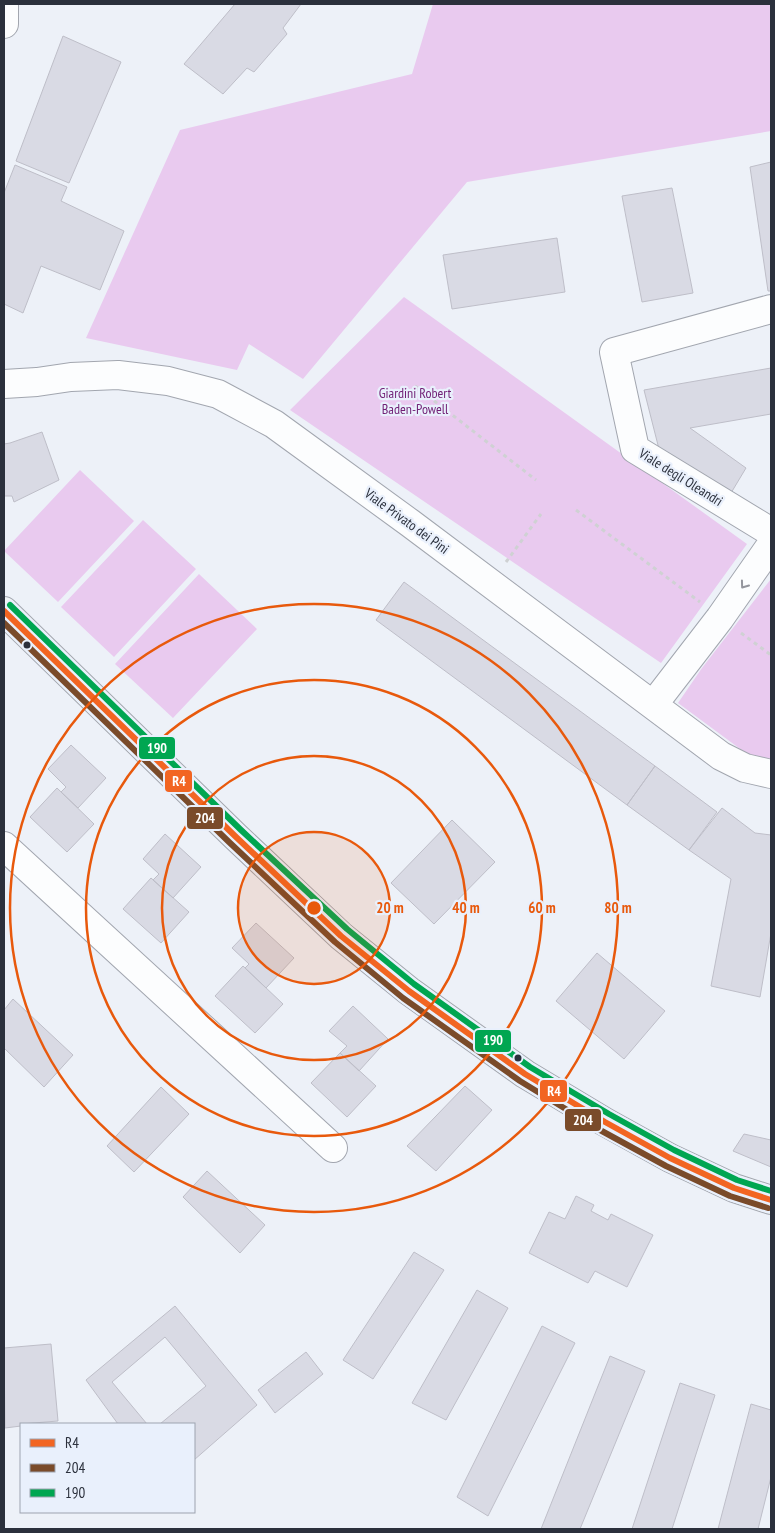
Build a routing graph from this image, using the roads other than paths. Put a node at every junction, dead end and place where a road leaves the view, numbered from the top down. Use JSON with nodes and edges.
{"nodes":[{"id":1,"x":4,"y":4,"type":"edge"},
{"id":2,"x":4,"y":24,"type":"edge"},
{"id":3,"x":771,"y":309,"type":"edge"},
{"id":4,"x":4,"y":384,"type":"edge"},
{"id":5,"x":771,"y":532,"type":"edge"},
{"id":6,"x":771,"y":545,"type":"edge"},
{"id":7,"x":4,"y":610,"type":"edge"},
{"id":8,"x":654,"y":705,"type":"junction"},
{"id":9,"x":745,"y":768,"type":"junction"},
{"id":10,"x":771,"y":774,"type":"edge"},
{"id":11,"x":771,"y":780,"type":"edge"},
{"id":12,"x":4,"y":846,"type":"edge"},
{"id":13,"x":333,"y":1148,"type":"dead end"},
{"id":14,"x":771,"y":1200,"type":"edge"}],
"edges":[{"from":1,"to":2,"type":"street"},
{"from":3,"to":5,"type":"street","name":"Viale degli Oleandri"},
{"from":4,"to":8,"type":"street","name":"Viale Privato dei Pini"},
{"from":6,"to":8,"type":"street","one_way":true},
{"from":7,"to":14,"type":"main road"},
{"from":8,"to":9,"type":"street","name":"Viale Privato dei Pini"},
{"from":9,"to":10,"type":"street","name":"Viale Privato dei Pini"},
{"from":9,"to":11,"type":"street"},
{"from":12,"to":13,"type":"street"}]}
